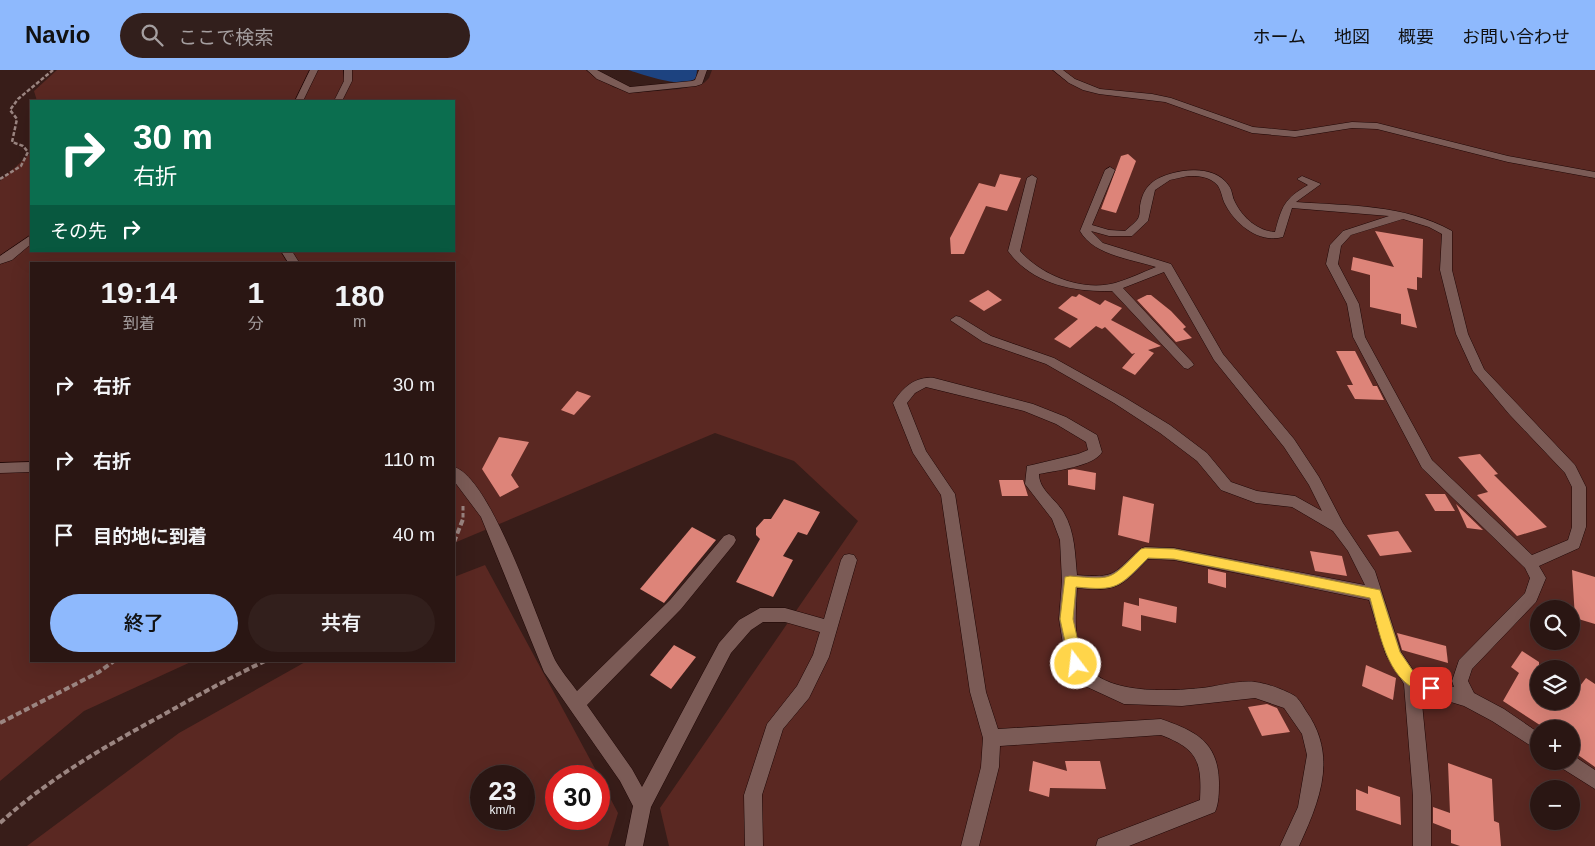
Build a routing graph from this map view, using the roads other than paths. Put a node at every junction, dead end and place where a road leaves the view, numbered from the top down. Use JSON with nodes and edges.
{"nodes":[{"id":1,"x":314,"y":70,"type":"edge"},
{"id":2,"x":348,"y":70,"type":"edge"},
{"id":3,"x":591,"y":70,"type":"edge"},
{"id":4,"x":703,"y":70,"type":"edge"},
{"id":5,"x":1057,"y":70,"type":"edge"},
{"id":6,"x":300,"y":100,"type":"edge"},
{"id":7,"x":338,"y":100,"type":"edge"},
{"id":8,"x":1110,"y":170,"type":"dead end"},
{"id":9,"x":1595,"y":175,"type":"edge"},
{"id":10,"x":1032,"y":178,"type":"dead end"},
{"id":11,"x":1302,"y":178,"type":"dead end"},
{"id":12,"x":1288,"y":205,"type":"junction"},
{"id":13,"x":1401,"y":216,"type":"junction"},
{"id":14,"x":1087,"y":227,"type":"junction"},
{"id":15,"x":30,"y":239,"type":"edge"},
{"id":16,"x":0,"y":260,"type":"edge"},
{"id":17,"x":1167,"y":267,"type":"junction"},
{"id":18,"x":1115,"y":287,"type":"junction"},
{"id":19,"x":956,"y":320,"type":"dead end"},
{"id":20,"x":1188,"y":365,"type":"dead end"},
{"id":21,"x":30,"y":467,"type":"edge"},
{"id":22,"x":0,"y":468,"type":"edge"},
{"id":23,"x":455,"y":473,"type":"edge"},
{"id":24,"x":1338,"y":528,"type":"junction"},
{"id":25,"x":729,"y":540,"type":"dead end"},
{"id":26,"x":849,"y":560,"type":"dead end"},
{"id":27,"x":1530,"y":563,"type":"junction"},
{"id":28,"x":1070,"y":581,"type":"junction"},
{"id":29,"x":1375,"y":594,"type":"junction"},
{"id":30,"x":832,"y":628,"type":"junction"},
{"id":31,"x":1412,"y":682,"type":"junction"},
{"id":32,"x":1468,"y":699,"type":"junction"},
{"id":33,"x":576,"y":704,"type":"junction"},
{"id":34,"x":1530,"y":736,"type":"edge"},
{"id":35,"x":992,"y":738,"type":"junction"},
{"id":36,"x":1580,"y":770,"type":"edge"},
{"id":37,"x":1595,"y":780,"type":"edge"},
{"id":38,"x":642,"y":805,"type":"junction"},
{"id":39,"x":634,"y":846,"type":"edge"},
{"id":40,"x":754,"y":846,"type":"edge"},
{"id":41,"x":970,"y":846,"type":"edge"},
{"id":42,"x":1104,"y":846,"type":"edge"},
{"id":43,"x":1289,"y":846,"type":"edge"},
{"id":44,"x":1422,"y":846,"type":"edge"}],
"edges":[{"from":1,"to":6,"type":"street"},
{"from":2,"to":7,"type":"street"},
{"from":3,"to":4,"type":"street"},
{"from":5,"to":9,"type":"street"},
{"from":8,"to":14,"type":"street"},
{"from":10,"to":18,"type":"street"},
{"from":11,"to":12,"type":"street"},
{"from":12,"to":13,"type":"street"},
{"from":12,"to":14,"type":"street"},
{"from":13,"to":27,"type":"street"},
{"from":13,"to":27,"type":"street"},
{"from":14,"to":17,"type":"street"},
{"from":15,"to":16,"type":"street"},
{"from":17,"to":18,"type":"street"},
{"from":17,"to":24,"type":"street"},
{"from":18,"to":20,"type":"street"},
{"from":19,"to":24,"type":"street"},
{"from":21,"to":22,"type":"street"},
{"from":23,"to":33,"type":"street"},
{"from":24,"to":29,"type":"street"},
{"from":25,"to":33,"type":"street"},
{"from":26,"to":30,"type":"street"},
{"from":27,"to":32,"type":"street"},
{"from":28,"to":29,"type":"street"},
{"from":28,"to":35,"type":"street"},
{"from":28,"to":43,"type":"street"},
{"from":29,"to":31,"type":"street"},
{"from":30,"to":38,"type":"street"},
{"from":30,"to":40,"type":"street"},
{"from":31,"to":32,"type":"street"},
{"from":31,"to":44,"type":"street"},
{"from":32,"to":34,"type":"street"},
{"from":33,"to":38,"type":"street"},
{"from":35,"to":41,"type":"street"},
{"from":35,"to":42,"type":"street"},
{"from":36,"to":37,"type":"street"},
{"from":38,"to":39,"type":"street"}]}
